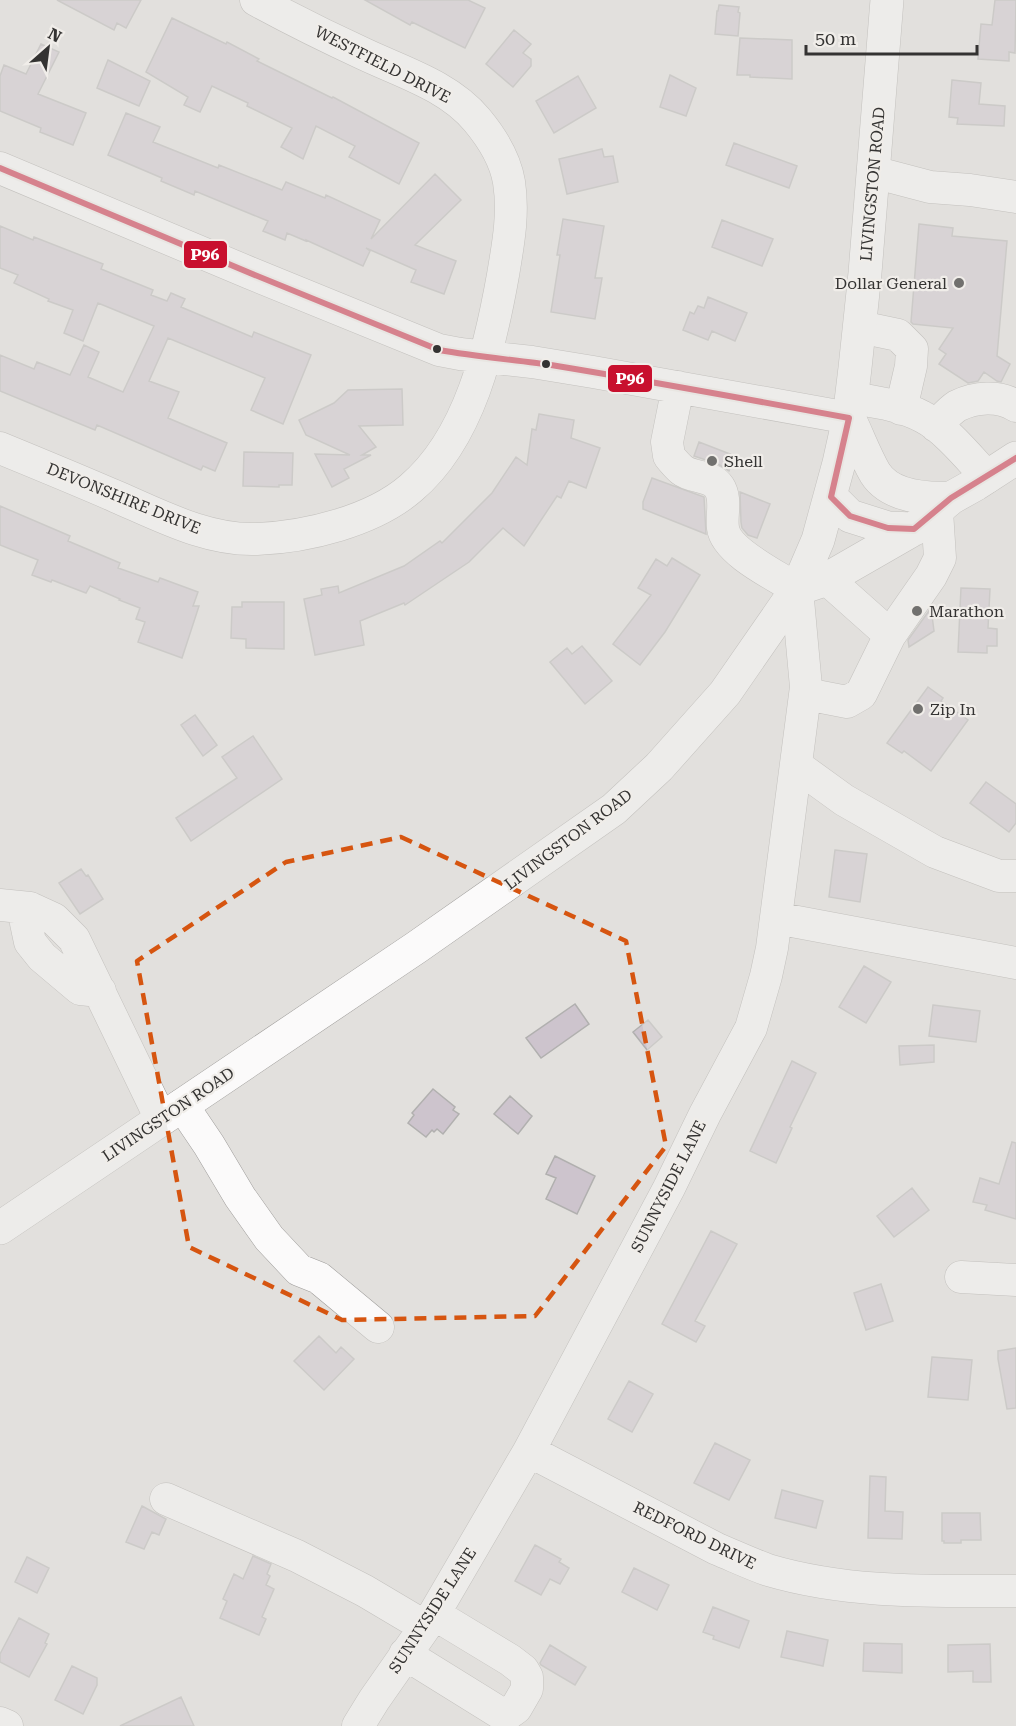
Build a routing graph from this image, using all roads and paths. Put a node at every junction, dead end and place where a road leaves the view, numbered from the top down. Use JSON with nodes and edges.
{"nodes":[{"id":1,"x":256,"y":0,"type":"edge"},
{"id":2,"x":887,"y":0,"type":"edge"},
{"id":3,"x":0,"y":168,"type":"edge"},
{"id":4,"x":873,"y":172,"type":"junction"},
{"id":5,"x":1016,"y":197,"type":"edge"},
{"id":6,"x":860,"y":327,"type":"junction"},
{"id":7,"x":486,"y":357,"type":"junction"},
{"id":8,"x":678,"y":387,"type":"junction"},
{"id":9,"x":1016,"y":406,"type":"edge"},
{"id":10,"x":850,"y":408,"type":"junction"},
{"id":11,"x":901,"y":409,"type":"junction"},
{"id":12,"x":936,"y":426,"type":"junction"},
{"id":13,"x":0,"y":448,"type":"edge"},
{"id":14,"x":1016,"y":458,"type":"edge"},
{"id":15,"x":987,"y":477,"type":"junction"},
{"id":16,"x":831,"y":497,"type":"junction"},
{"id":17,"x":932,"y":511,"type":"junction"},
{"id":18,"x":812,"y":584,"type":"junction"},
{"id":19,"x":890,"y":635,"type":"junction"},
{"id":20,"x":806,"y":694,"type":"junction"},
{"id":21,"x":797,"y":766,"type":"junction"},
{"id":22,"x":1016,"y":876,"type":"edge"},
{"id":23,"x":15,"y":907,"type":"edge"},
{"id":24,"x":776,"y":918,"type":"junction"},
{"id":25,"x":1016,"y":963,"type":"edge"},
{"id":26,"x":171,"y":1112,"type":"junction"},
{"id":27,"x":3,"y":1220,"type":"edge"},
{"id":28,"x":961,"y":1277,"type":"dead end"},
{"id":29,"x":1016,"y":1280,"type":"edge"},
{"id":30,"x":378,"y":1327,"type":"dead end"},
{"id":31,"x":529,"y":1451,"type":"junction"},
{"id":32,"x":166,"y":1499,"type":"dead end"},
{"id":33,"x":1016,"y":1591,"type":"edge"},
{"id":34,"x":429,"y":1620,"type":"junction"},
{"id":35,"x":405,"y":1654,"type":"junction"},
{"id":36,"x":0,"y":1723,"type":"edge"},
{"id":37,"x":7,"y":1726,"type":"edge"},
{"id":38,"x":358,"y":1726,"type":"edge"}],
"edges":[{"from":1,"to":7,"type":"street","name":"WESTFIELD DRIVE"},
{"from":2,"to":4,"type":"main road","name":"LIVINGSTON ROAD"},
{"from":3,"to":7,"type":"street"},
{"from":4,"to":5,"type":"street"},
{"from":4,"to":6,"type":"main road","name":"LIVINGSTON ROAD"},
{"from":6,"to":10,"type":"main road","name":"LIVINGSTON ROAD"},
{"from":6,"to":11,"type":"street"},
{"from":7,"to":8,"type":"street"},
{"from":7,"to":13,"type":"street","name":"DEVONSHIRE DRIVE"},
{"from":8,"to":10,"type":"street"},
{"from":8,"to":18,"type":"street"},
{"from":9,"to":12,"type":"street"},
{"from":10,"to":11,"type":"street"},
{"from":10,"to":16,"type":"main road","name":"LIVINGSTON ROAD"},
{"from":10,"to":17,"type":"main road"},
{"from":11,"to":12,"type":"street"},
{"from":12,"to":15,"type":"street"},
{"from":14,"to":15,"type":"main road"},
{"from":15,"to":17,"type":"main road"},
{"from":16,"to":17,"type":"main road"},
{"from":16,"to":18,"type":"main road","name":"LIVINGSTON ROAD"},
{"from":17,"to":18,"type":"main road"},
{"from":17,"to":19,"type":"street"},
{"from":18,"to":19,"type":"street"},
{"from":18,"to":20,"type":"street","name":"SUNNYSIDE LANE"},
{"from":18,"to":26,"type":"main road","name":"LIVINGSTON ROAD"},
{"from":19,"to":20,"type":"street"},
{"from":20,"to":21,"type":"street","name":"SUNNYSIDE LANE"},
{"from":21,"to":22,"type":"street"},
{"from":21,"to":24,"type":"street","name":"SUNNYSIDE LANE"},
{"from":23,"to":26,"type":"street"},
{"from":24,"to":25,"type":"street"},
{"from":24,"to":31,"type":"street","name":"SUNNYSIDE LANE"},
{"from":26,"to":27,"type":"main road","name":"LIVINGSTON ROAD"},
{"from":26,"to":30,"type":"street"},
{"from":28,"to":29,"type":"street"},
{"from":31,"to":33,"type":"street","name":"REDFORD DRIVE"},
{"from":31,"to":34,"type":"street","name":"SUNNYSIDE LANE"},
{"from":32,"to":34,"type":"street"},
{"from":34,"to":35,"type":"street","name":"SUNNYSIDE LANE"},
{"from":34,"to":35,"type":"street"},
{"from":35,"to":38,"type":"street","name":"SUNNYSIDE LANE"},
{"from":36,"to":37,"type":"street"}]}
